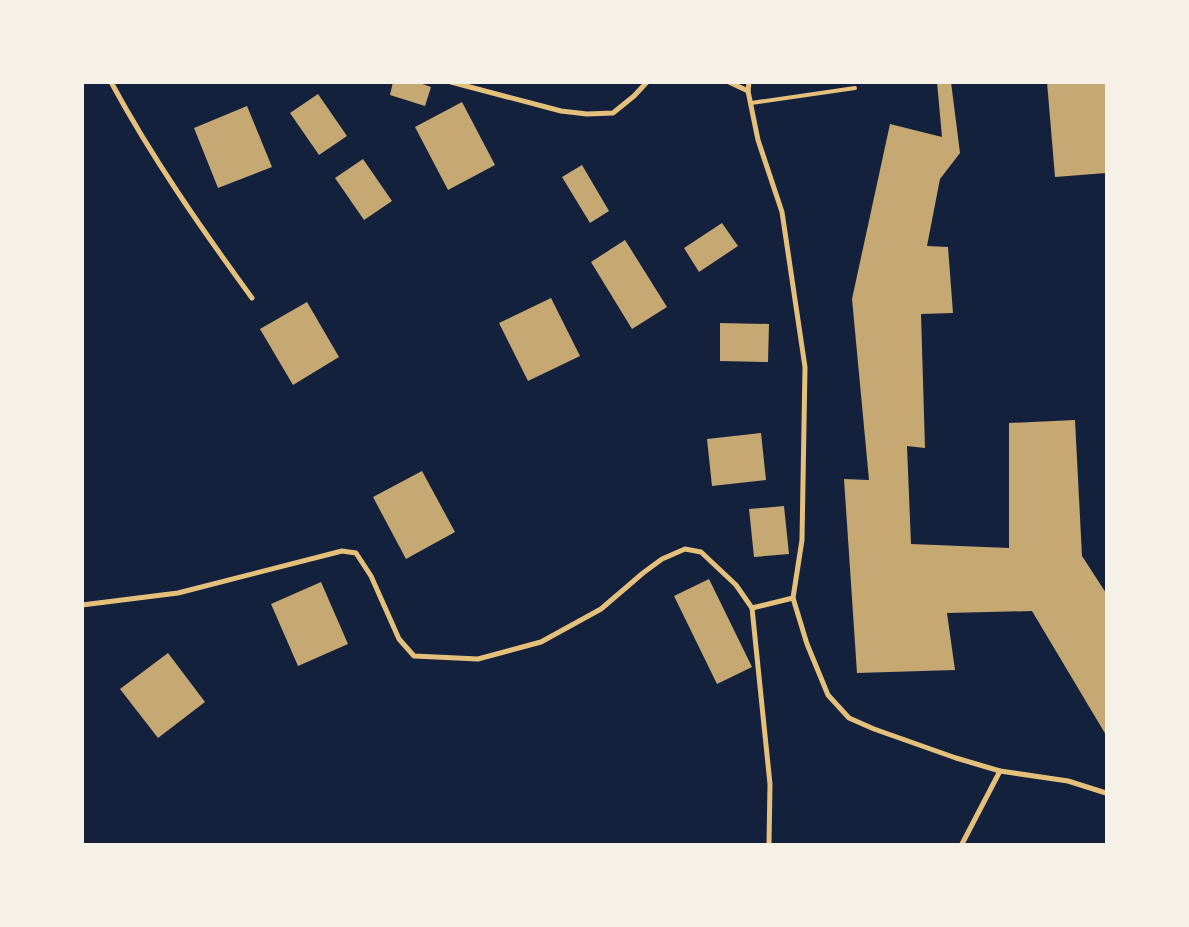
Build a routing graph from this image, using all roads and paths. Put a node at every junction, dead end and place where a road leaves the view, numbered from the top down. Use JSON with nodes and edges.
{"nodes":[{"id":1,"x":111,"y":82,"type":"edge"},
{"id":2,"x":452,"y":82,"type":"edge"},
{"id":3,"x":647,"y":82,"type":"edge"},
{"id":4,"x":729,"y":82,"type":"edge"},
{"id":5,"x":749,"y":82,"type":"edge"},
{"id":6,"x":855,"y":88,"type":"dead end"},
{"id":7,"x":748,"y":91,"type":"junction"},
{"id":8,"x":750,"y":103,"type":"junction"},
{"id":9,"x":252,"y":298,"type":"dead end"},
{"id":10,"x":793,"y":598,"type":"junction"},
{"id":11,"x":82,"y":605,"type":"edge"},
{"id":12,"x":752,"y":608,"type":"junction"},
{"id":13,"x":1000,"y":770,"type":"junction"},
{"id":14,"x":1106,"y":793,"type":"edge"},
{"id":15,"x":769,"y":844,"type":"edge"},
{"id":16,"x":962,"y":844,"type":"edge"}],
"edges":[{"from":1,"to":9,"type":"street"},
{"from":2,"to":3,"type":"street"},
{"from":4,"to":7,"type":"street"},
{"from":5,"to":7,"type":"street"},
{"from":6,"to":8,"type":"lane"},
{"from":7,"to":8,"type":"street"},
{"from":8,"to":10,"type":"street"},
{"from":10,"to":12,"type":"street"},
{"from":10,"to":13,"type":"street"},
{"from":11,"to":12,"type":"street"},
{"from":12,"to":15,"type":"street"},
{"from":13,"to":14,"type":"street"},
{"from":13,"to":16,"type":"street"}]}
